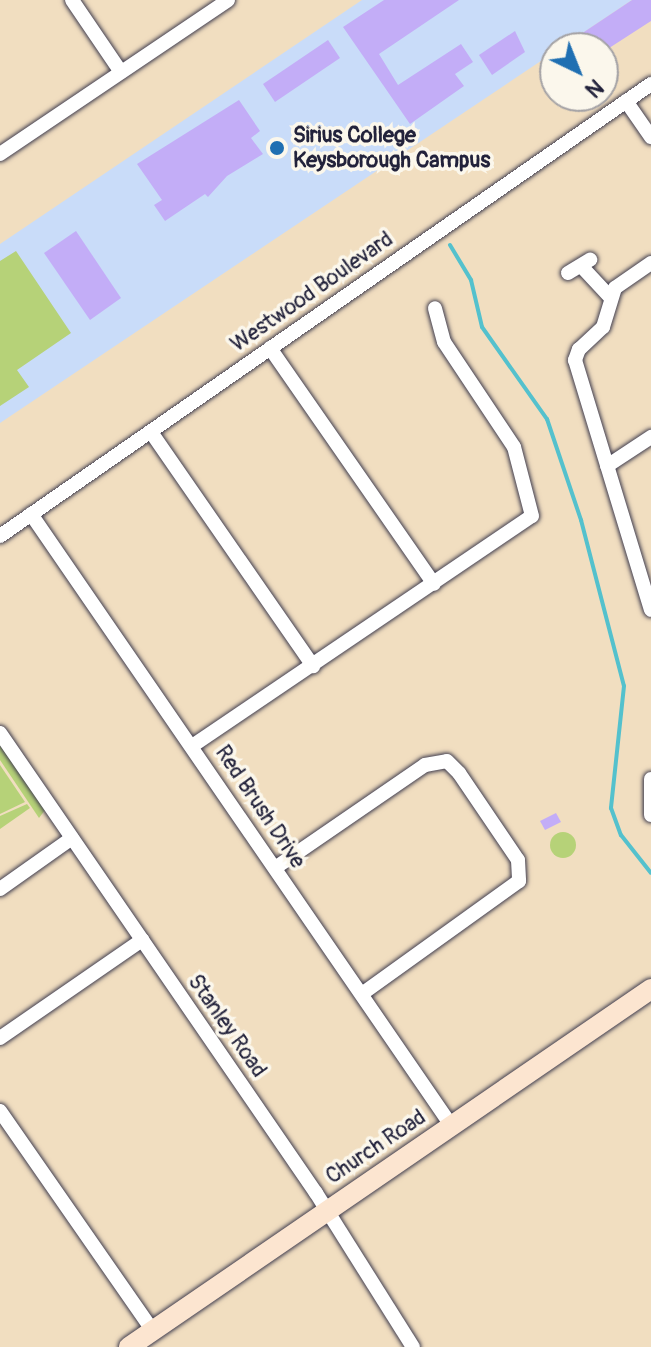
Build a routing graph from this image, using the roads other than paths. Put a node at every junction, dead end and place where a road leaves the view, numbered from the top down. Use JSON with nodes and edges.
{"nodes":[{"id":1,"x":72,"y":0,"type":"edge"},
{"id":2,"x":228,"y":0,"type":"edge"},
{"id":3,"x":121,"y":72,"type":"junction"},
{"id":4,"x":650,"y":84,"type":"edge"},
{"id":5,"x":626,"y":101,"type":"junction"},
{"id":6,"x":651,"y":137,"type":"edge"},
{"id":7,"x":0,"y":154,"type":"edge"},
{"id":8,"x":651,"y":263,"type":"edge"},
{"id":9,"x":568,"y":273,"type":"dead end"},
{"id":10,"x":611,"y":298,"type":"junction"},
{"id":11,"x":435,"y":308,"type":"dead end"},
{"id":12,"x":270,"y":348,"type":"junction"},
{"id":13,"x":151,"y":432,"type":"junction"},
{"id":14,"x":651,"y":437,"type":"edge"},
{"id":15,"x":607,"y":466,"type":"junction"},
{"id":16,"x":31,"y":514,"type":"junction"},
{"id":17,"x":0,"y":536,"type":"edge"},
{"id":18,"x":434,"y":584,"type":"junction"},
{"id":19,"x":651,"y":610,"type":"edge"},
{"id":20,"x":313,"y":666,"type":"junction"},
{"id":21,"x":0,"y":733,"type":"edge"},
{"id":22,"x":192,"y":746,"type":"junction"},
{"id":23,"x":651,"y":779,"type":"edge"},
{"id":24,"x":651,"y":815,"type":"edge"},
{"id":25,"x":72,"y":838,"type":"junction"},
{"id":26,"x":275,"y":868,"type":"junction"},
{"id":27,"x":0,"y":889,"type":"edge"},
{"id":28,"x":142,"y":940,"type":"junction"},
{"id":29,"x":651,"y":989,"type":"edge"},
{"id":30,"x":362,"y":994,"type":"junction"},
{"id":31,"x":0,"y":1038,"type":"edge"},
{"id":32,"x":0,"y":1111,"type":"edge"},
{"id":33,"x":451,"y":1125,"type":"junction"},
{"id":34,"x":327,"y":1210,"type":"junction"},
{"id":35,"x":153,"y":1331,"type":"junction"},
{"id":36,"x":406,"y":1344,"type":"edge"},
{"id":37,"x":129,"y":1347,"type":"edge"}],
"edges":[{"from":1,"to":3,"type":"street"},
{"from":2,"to":3,"type":"street"},
{"from":3,"to":7,"type":"street"},
{"from":4,"to":5,"type":"street","name":"Westwood Boulevard"},
{"from":5,"to":6,"type":"street"},
{"from":5,"to":12,"type":"street","name":"Westwood Boulevard"},
{"from":8,"to":10,"type":"street"},
{"from":9,"to":10,"type":"street"},
{"from":10,"to":15,"type":"street"},
{"from":11,"to":18,"type":"street"},
{"from":12,"to":13,"type":"street","name":"Westwood Boulevard"},
{"from":12,"to":18,"type":"street"},
{"from":13,"to":16,"type":"street","name":"Westwood Boulevard"},
{"from":13,"to":20,"type":"street"},
{"from":14,"to":15,"type":"street"},
{"from":15,"to":19,"type":"street"},
{"from":16,"to":17,"type":"street","name":"Westwood Boulevard"},
{"from":16,"to":22,"type":"street","name":"Red Brush Drive"},
{"from":18,"to":20,"type":"street"},
{"from":20,"to":22,"type":"street"},
{"from":21,"to":25,"type":"street","name":"Stanley Road"},
{"from":22,"to":26,"type":"street","name":"Red Brush Drive"},
{"from":23,"to":24,"type":"street"},
{"from":25,"to":27,"type":"street"},
{"from":25,"to":28,"type":"street","name":"Stanley Road"},
{"from":26,"to":30,"type":"street","name":"Red Brush Drive"},
{"from":26,"to":30,"type":"street"},
{"from":28,"to":31,"type":"street"},
{"from":28,"to":34,"type":"street","name":"Stanley Road"},
{"from":29,"to":33,"type":"main road","name":"Church Road"},
{"from":30,"to":33,"type":"street","name":"Red Brush Drive"},
{"from":32,"to":35,"type":"street"},
{"from":33,"to":34,"type":"main road","name":"Church Road"},
{"from":34,"to":35,"type":"main road","name":"Church Road"},
{"from":34,"to":36,"type":"street","name":"Stanley Road"},
{"from":35,"to":37,"type":"main road","name":"Church Road"}]}
